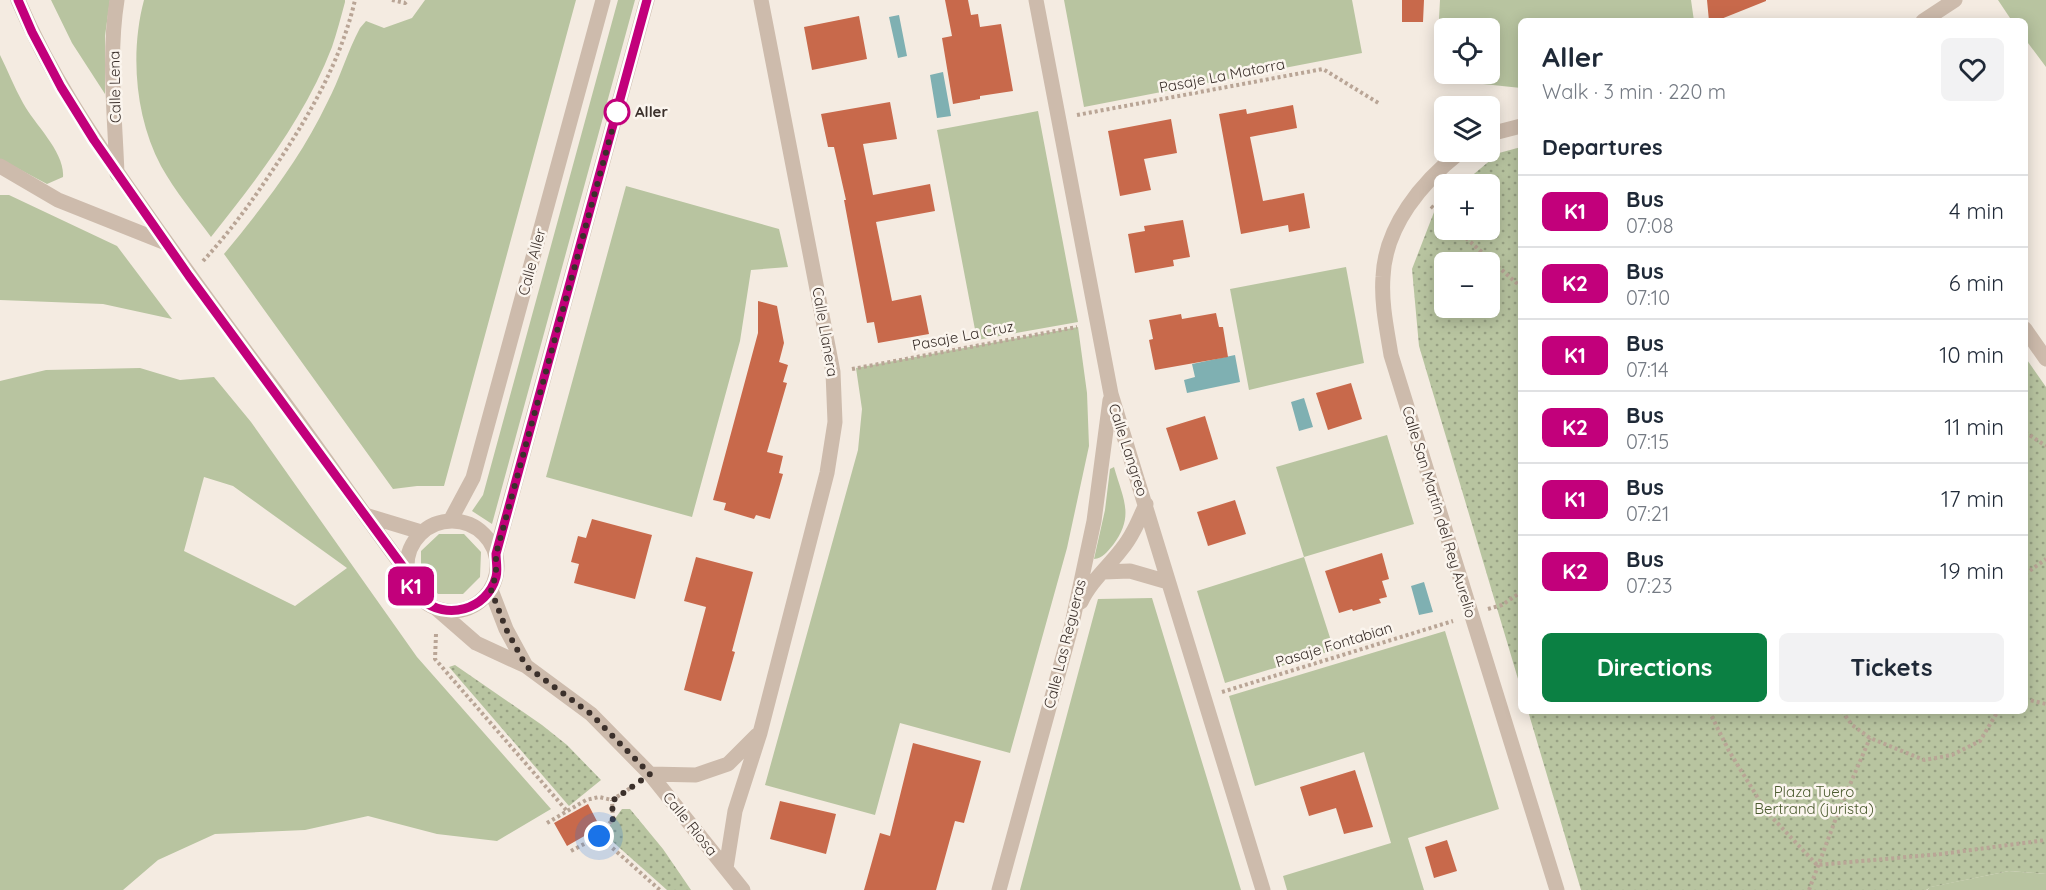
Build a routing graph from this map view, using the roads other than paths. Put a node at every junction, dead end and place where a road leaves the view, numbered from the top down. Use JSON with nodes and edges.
{"nodes":[{"id":1,"x":18,"y":0,"type":"edge"},
{"id":2,"x":117,"y":0,"type":"edge"},
{"id":3,"x":603,"y":0,"type":"edge"},
{"id":4,"x":647,"y":0,"type":"edge"},
{"id":5,"x":761,"y":0,"type":"edge"},
{"id":6,"x":1036,"y":0,"type":"edge"},
{"id":7,"x":1955,"y":0,"type":"edge"},
{"id":8,"x":1928,"y":18,"type":"edge"},
{"id":9,"x":1518,"y":127,"type":"edge"},
{"id":10,"x":1500,"y":131,"type":"edge"},
{"id":11,"x":1448,"y":162,"type":"edge"},
{"id":12,"x":0,"y":166,"type":"edge"},
{"id":13,"x":117,"y":174,"type":"junction"},
{"id":14,"x":166,"y":243,"type":"junction"},
{"id":15,"x":2028,"y":333,"type":"edge"},
{"id":16,"x":2046,"y":359,"type":"edge"},
{"id":17,"x":1111,"y":394,"type":"junction"},
{"id":18,"x":1146,"y":504,"type":"junction"},
{"id":19,"x":365,"y":515,"type":"junction"},
{"id":20,"x":450,"y":520,"type":"junction"},
{"id":21,"x":422,"y":532,"type":"junction"},
{"id":22,"x":496,"y":554,"type":"junction"},
{"id":23,"x":406,"y":571,"type":"junction"},
{"id":24,"x":1103,"y":572,"type":"junction"},
{"id":25,"x":1168,"y":582,"type":"junction"},
{"id":26,"x":491,"y":590,"type":"junction"},
{"id":27,"x":436,"y":609,"type":"junction"},
{"id":28,"x":1071,"y":624,"type":"junction"},
{"id":29,"x":526,"y":666,"type":"junction"},
{"id":30,"x":760,"y":733,"type":"junction"},
{"id":31,"x":650,"y":774,"type":"junction"},
{"id":32,"x":726,"y":868,"type":"junction"},
{"id":33,"x":743,"y":890,"type":"edge"},
{"id":34,"x":999,"y":890,"type":"edge"},
{"id":35,"x":1263,"y":890,"type":"edge"},
{"id":36,"x":1557,"y":890,"type":"edge"}],
"edges":[{"from":1,"to":13,"type":"street"},
{"from":2,"to":13,"type":"street","name":"Calle Lena"},
{"from":3,"to":20,"type":"street","name":"Calle Aller"},
{"from":4,"to":22,"type":"street"},
{"from":5,"to":30,"type":"street","name":"Calle Llanera"},
{"from":6,"to":17,"type":"street","name":"Calle Langreo"},
{"from":7,"to":8,"type":"street"},
{"from":9,"to":10,"type":"street"},
{"from":11,"to":36,"type":"street","name":"Calle San Martín del Rey Aurelio"},
{"from":12,"to":14,"type":"street"},
{"from":13,"to":14,"type":"street"},
{"from":14,"to":19,"type":"street"},
{"from":15,"to":16,"type":"street"},
{"from":17,"to":18,"type":"street","name":"Calle Langreo"},
{"from":17,"to":28,"type":"street","name":"Calle Las Regueras"},
{"from":18,"to":24,"type":"street"},
{"from":18,"to":25,"type":"street","name":"Calle Langreo"},
{"from":19,"to":21,"type":"street"},
{"from":19,"to":23,"type":"street"},
{"from":20,"to":21,"type":"street"},
{"from":20,"to":22,"type":"street"},
{"from":21,"to":23,"type":"street"},
{"from":22,"to":26,"type":"street"},
{"from":23,"to":27,"type":"street"},
{"from":24,"to":25,"type":"street"},
{"from":24,"to":28,"type":"street"},
{"from":25,"to":35,"type":"street","name":"Calle Langreo"},
{"from":26,"to":27,"type":"street"},
{"from":26,"to":29,"type":"street","name":"Calle Riosa"},
{"from":27,"to":29,"type":"street","name":"Calle Riosa"},
{"from":28,"to":34,"type":"street","name":"Calle Las Regueras"},
{"from":29,"to":31,"type":"street","name":"Calle Riosa"},
{"from":30,"to":31,"type":"street"},
{"from":30,"to":32,"type":"street","name":"Calle Llanera"},
{"from":31,"to":32,"type":"street","name":"Calle Riosa"},
{"from":32,"to":33,"type":"street","name":"Calle Riosa"}]}
